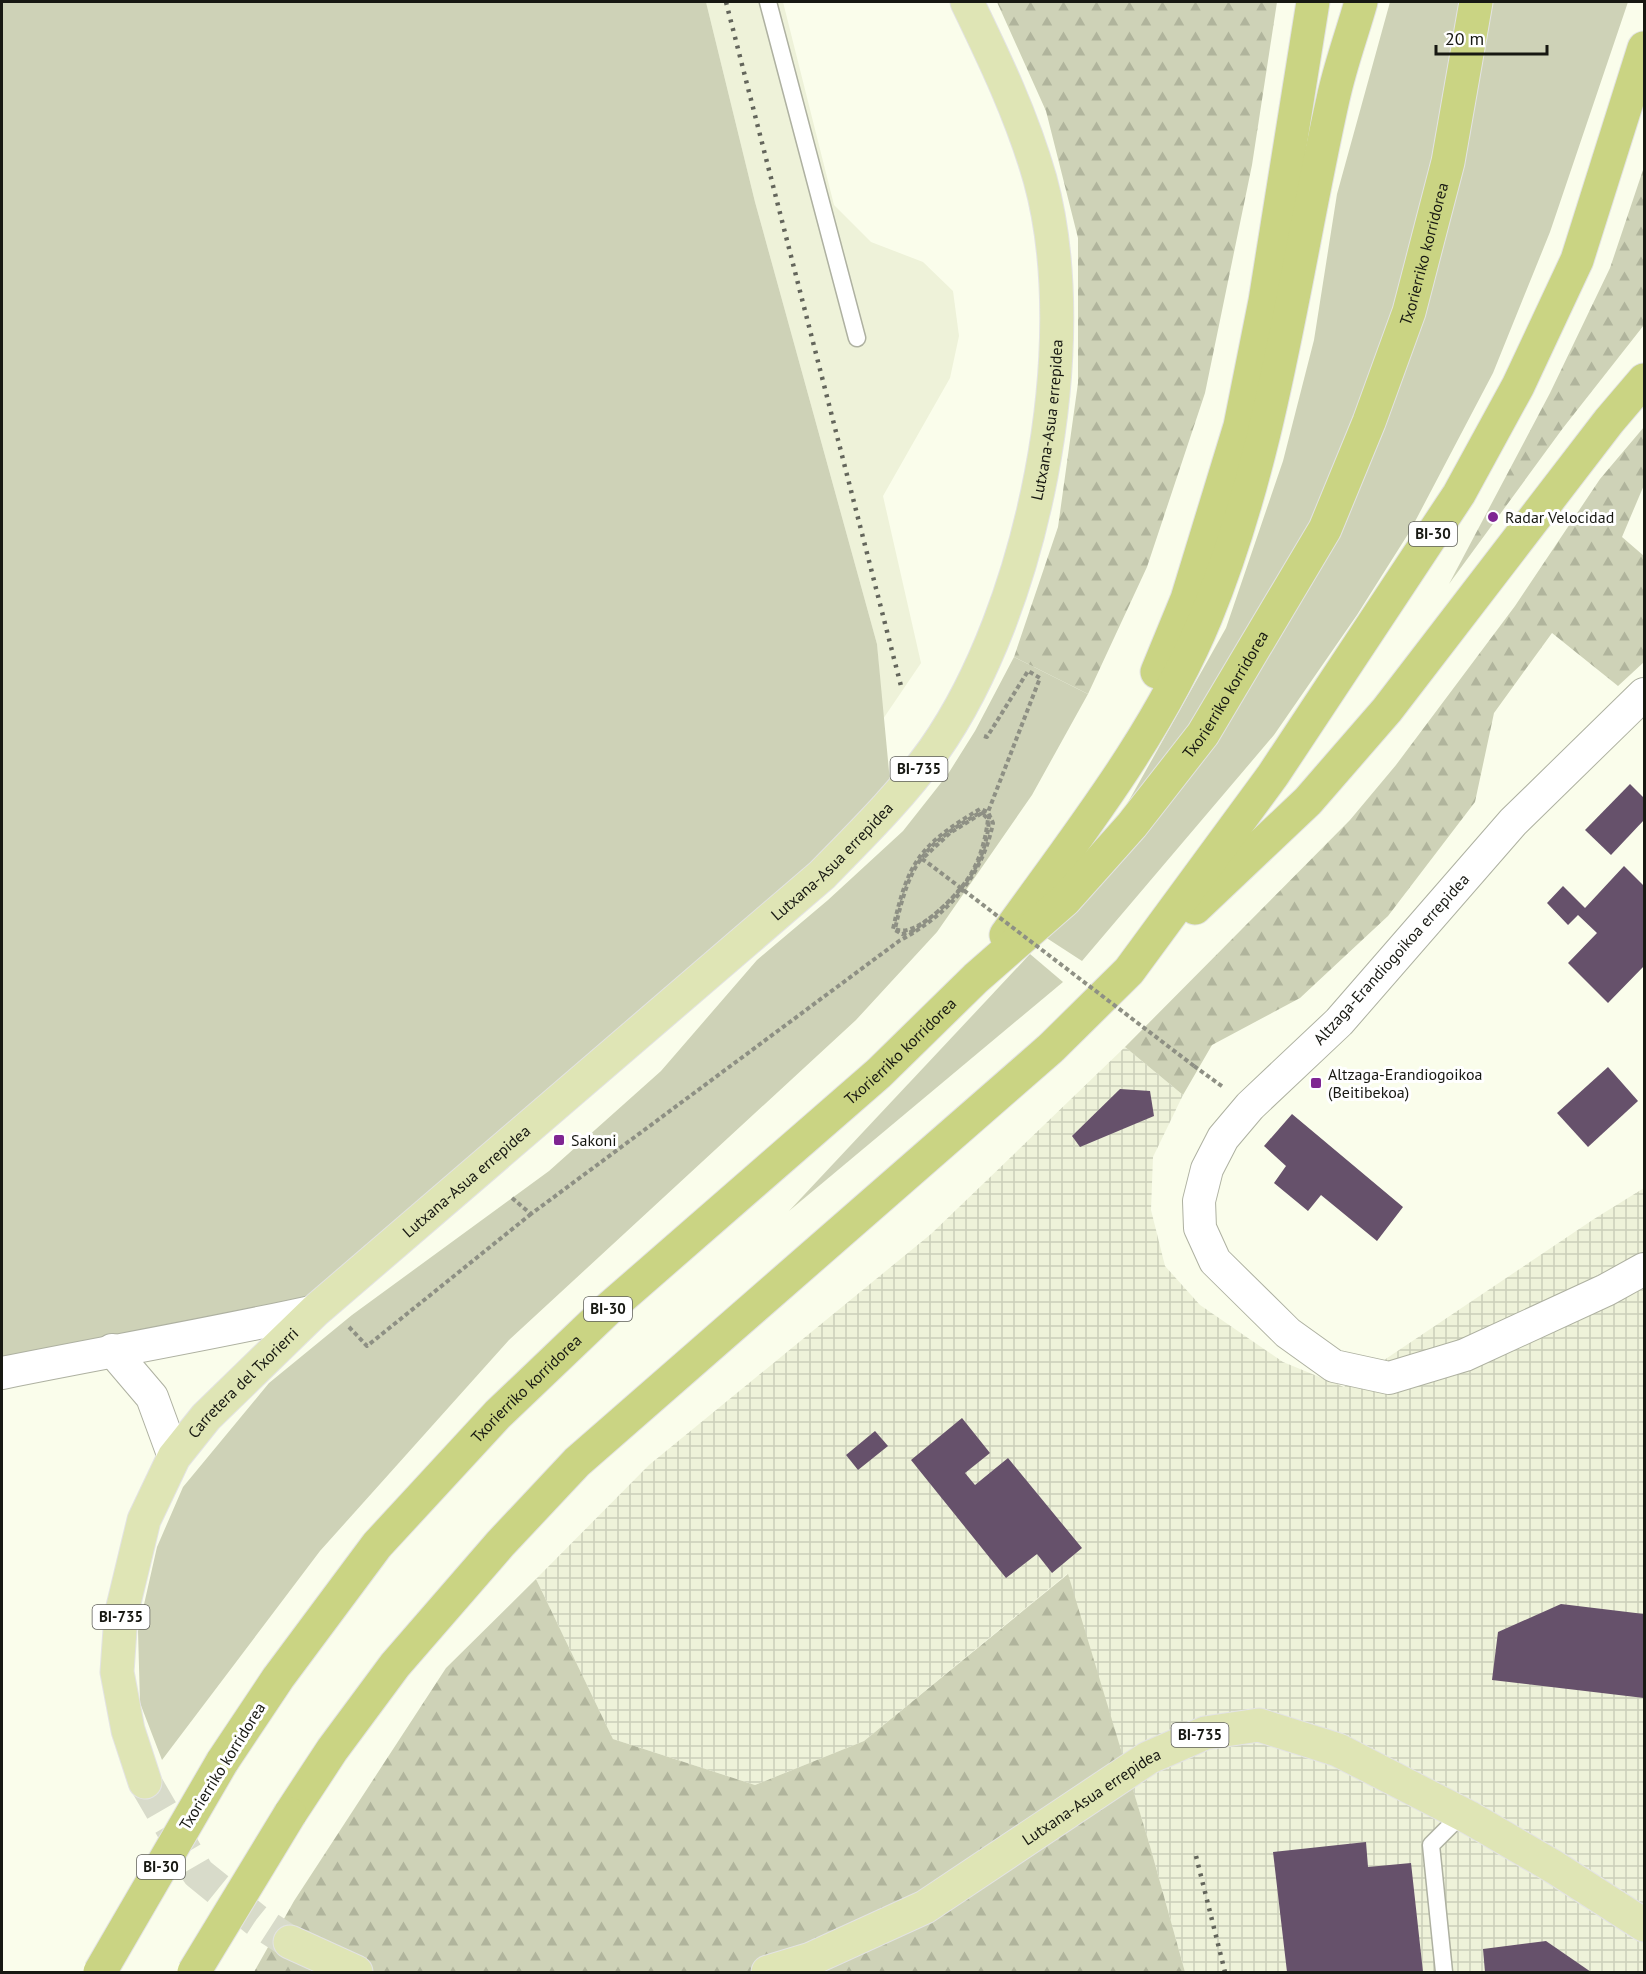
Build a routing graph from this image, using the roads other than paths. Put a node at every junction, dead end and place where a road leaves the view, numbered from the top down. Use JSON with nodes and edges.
{"nodes":[{"id":1,"x":768,"y":2,"type":"edge"},
{"id":2,"x":967,"y":2,"type":"edge"},
{"id":3,"x":1313,"y":2,"type":"edge"},
{"id":4,"x":1361,"y":2,"type":"edge"},
{"id":5,"x":1476,"y":2,"type":"edge"},
{"id":6,"x":1644,"y":48,"type":"edge"},
{"id":7,"x":857,"y":338,"type":"dead end"},
{"id":8,"x":1644,"y":380,"type":"edge"},
{"id":9,"x":1644,"y":694,"type":"edge"},
{"id":10,"x":1078,"y":838,"type":"junction"},
{"id":11,"x":1129,"y":971,"type":"junction"},
{"id":12,"x":976,"y":978,"type":"junction"},
{"id":13,"x":1644,"y":1269,"type":"edge"},
{"id":14,"x":320,"y":1307,"type":"junction"},
{"id":15,"x":112,"y":1350,"type":"junction"},
{"id":16,"x":2,"y":1373,"type":"edge"},
{"id":17,"x":174,"y":1457,"type":"junction"},
{"id":18,"x":145,"y":1782,"type":"tunnel mouth"},
{"id":19,"x":1462,"y":1814,"type":"junction"},
{"id":20,"x":1644,"y":1925,"type":"edge"},
{"id":21,"x":290,"y":1942,"type":"tunnel mouth"},
{"id":22,"x":100,"y":1972,"type":"edge"},
{"id":23,"x":194,"y":1972,"type":"edge"},
{"id":24,"x":356,"y":1972,"type":"edge"},
{"id":25,"x":768,"y":1972,"type":"edge"},
{"id":26,"x":1444,"y":1972,"type":"edge"}],
"edges":[{"from":1,"to":7,"type":"lane"},
{"from":2,"to":14,"type":"main road","name":"Lutxana-Asua errepidea","number":"BI-735"},
{"from":3,"to":10,"type":"highway"},
{"from":4,"to":10,"type":"highway"},
{"from":5,"to":12,"type":"highway","name":"Txorierriko korridorea","number":"BI-30"},
{"from":6,"to":11,"type":"highway","number":"BI-30"},
{"from":8,"to":11,"type":"highway"},
{"from":9,"to":13,"type":"street","name":"Altzaga-Erandiogoikoa errepidea"},
{"from":10,"to":12,"type":"highway"},
{"from":11,"to":23,"type":"highway","number":"BI-30","bridge":true},
{"from":12,"to":22,"type":"highway","name":"Txorierriko korridorea","number":"BI-30","bridge":true},
{"from":14,"to":15,"type":"street"},
{"from":14,"to":17,"type":"main road","name":"Carretera del Txorierri","number":"BI-735"},
{"from":15,"to":16,"type":"street"},
{"from":15,"to":17,"type":"street"},
{"from":17,"to":18,"type":"main road","number":"BI-735"},
{"from":19,"to":20,"type":"main road","name":"Lutxana-Asua errepidea","number":"BI-735"},
{"from":19,"to":25,"type":"main road","name":"Lutxana-Asua errepidea","number":"BI-735"},
{"from":19,"to":26,"type":"lane"},
{"from":21,"to":24,"type":"main road"}]}
